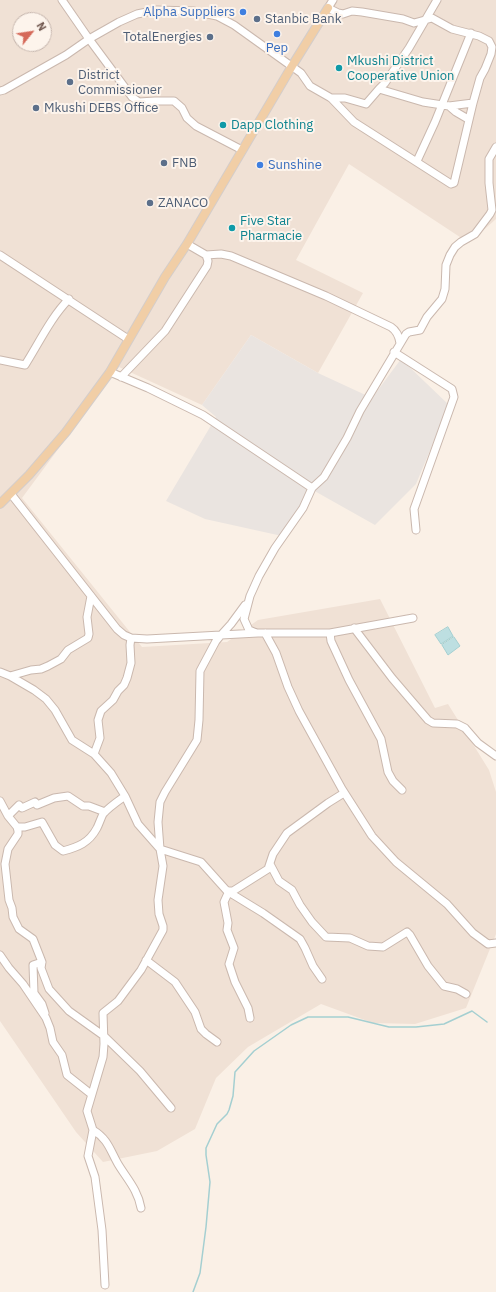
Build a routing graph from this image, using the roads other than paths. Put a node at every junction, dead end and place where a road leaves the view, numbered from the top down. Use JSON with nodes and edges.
{"nodes":[{"id":1,"x":62,"y":0,"type":"edge"},
{"id":2,"x":333,"y":0,"type":"edge"},
{"id":3,"x":438,"y":0,"type":"edge"},
{"id":4,"x":328,"y":8,"type":"junction"},
{"id":5,"x":426,"y":19,"type":"junction"},
{"id":6,"x":470,"y":33,"type":"junction"},
{"id":7,"x":89,"y":39,"type":"junction"},
{"id":8,"x":292,"y":66,"type":"junction"},
{"id":9,"x":379,"y":89,"type":"junction"},
{"id":10,"x":0,"y":91,"type":"edge"},
{"id":11,"x":331,"y":98,"type":"junction"},
{"id":12,"x":472,"y":103,"type":"junction"},
{"id":13,"x":442,"y":105,"type":"junction"},
{"id":14,"x":449,"y":106,"type":"junction"},
{"id":15,"x":468,"y":119,"type":"junction"},
{"id":16,"x":496,"y":147,"type":"edge"},
{"id":17,"x":242,"y":150,"type":"junction"},
{"id":18,"x":417,"y":161,"type":"junction"},
{"id":19,"x":186,"y":244,"type":"junction"},
{"id":20,"x":0,"y":255,"type":"edge"},
{"id":21,"x":206,"y":255,"type":"junction"},
{"id":22,"x":69,"y":299,"type":"junction"},
{"id":23,"x":128,"y":339,"type":"junction"},
{"id":24,"x":400,"y":342,"type":"junction"},
{"id":25,"x":394,"y":352,"type":"junction"},
{"id":26,"x":0,"y":360,"type":"edge"},
{"id":27,"x":110,"y":372,"type":"junction"},
{"id":28,"x":121,"y":377,"type":"junction"},
{"id":29,"x":312,"y":488,"type":"junction"},
{"id":30,"x":11,"y":494,"type":"junction"},
{"id":31,"x":0,"y":504,"type":"edge"},
{"id":32,"x":416,"y":530,"type":"dead end"},
{"id":33,"x":91,"y":596,"type":"junction"},
{"id":34,"x":250,"y":596,"type":"junction"},
{"id":35,"x":413,"y":618,"type":"dead end"},
{"id":36,"x":354,"y":628,"type":"junction"},
{"id":37,"x":262,"y":633,"type":"junction"},
{"id":38,"x":330,"y":633,"type":"junction"},
{"id":39,"x":220,"y":635,"type":"junction"},
{"id":40,"x":131,"y":638,"type":"junction"},
{"id":41,"x":0,"y":673,"type":"edge"},
{"id":42,"x":10,"y":676,"type":"junction"},
{"id":43,"x":94,"y":754,"type":"junction"},
{"id":44,"x":496,"y":756,"type":"edge"},
{"id":45,"x":402,"y":790,"type":"dead end"},
{"id":46,"x":344,"y":793,"type":"junction"},
{"id":47,"x":125,"y":796,"type":"junction"},
{"id":48,"x":0,"y":801,"type":"edge"},
{"id":49,"x":106,"y":812,"type":"junction"},
{"id":50,"x":8,"y":816,"type":"junction"},
{"id":51,"x":17,"y":826,"type":"junction"},
{"id":52,"x":160,"y":849,"type":"junction"},
{"id":53,"x":270,"y":864,"type":"junction"},
{"id":54,"x":229,"y":891,"type":"junction"},
{"id":55,"x":496,"y":943,"type":"edge"},
{"id":56,"x":0,"y":955,"type":"edge"},
{"id":57,"x":146,"y":960,"type":"junction"},
{"id":58,"x":42,"y":962,"type":"junction"},
{"id":59,"x":322,"y":979,"type":"dead end"},
{"id":60,"x":466,"y":994,"type":"dead end"},
{"id":61,"x":46,"y":1018,"type":"junction"},
{"id":62,"x":250,"y":1018,"type":"dead end"},
{"id":63,"x":104,"y":1036,"type":"junction"},
{"id":64,"x":217,"y":1042,"type":"dead end"},
{"id":65,"x":91,"y":1094,"type":"junction"},
{"id":66,"x":171,"y":1108,"type":"dead end"},
{"id":67,"x":93,"y":1130,"type":"junction"},
{"id":68,"x":141,"y":1208,"type":"dead end"},
{"id":69,"x":105,"y":1285,"type":"dead end"}],
"edges":[{"from":1,"to":7,"type":"street"},
{"from":2,"to":4,"type":"street"},
{"from":3,"to":5,"type":"street"},
{"from":4,"to":5,"type":"street"},
{"from":4,"to":8,"type":"main road"},
{"from":5,"to":6,"type":"street"},
{"from":5,"to":9,"type":"street"},
{"from":6,"to":12,"type":"street"},
{"from":6,"to":13,"type":"street"},
{"from":7,"to":8,"type":"street"},
{"from":7,"to":10,"type":"street"},
{"from":7,"to":17,"type":"street"},
{"from":8,"to":11,"type":"street"},
{"from":8,"to":17,"type":"main road"},
{"from":9,"to":11,"type":"street"},
{"from":9,"to":13,"type":"street"},
{"from":11,"to":18,"type":"street"},
{"from":12,"to":14,"type":"street"},
{"from":12,"to":15,"type":"street"},
{"from":13,"to":14,"type":"street"},
{"from":13,"to":18,"type":"street"},
{"from":14,"to":15,"type":"street"},
{"from":15,"to":18,"type":"street"},
{"from":16,"to":24,"type":"street"},
{"from":17,"to":19,"type":"main road"},
{"from":19,"to":21,"type":"street"},
{"from":19,"to":23,"type":"main road"},
{"from":20,"to":22,"type":"street"},
{"from":21,"to":24,"type":"street"},
{"from":21,"to":28,"type":"street"},
{"from":22,"to":23,"type":"street"},
{"from":22,"to":26,"type":"street"},
{"from":23,"to":27,"type":"main road"},
{"from":24,"to":25,"type":"street"},
{"from":25,"to":29,"type":"street"},
{"from":25,"to":32,"type":"street"},
{"from":27,"to":28,"type":"street"},
{"from":27,"to":30,"type":"main road"},
{"from":28,"to":29,"type":"street"},
{"from":29,"to":34,"type":"street"},
{"from":30,"to":31,"type":"main road"},
{"from":30,"to":33,"type":"street"},
{"from":33,"to":40,"type":"street"},
{"from":33,"to":42,"type":"street"},
{"from":34,"to":37,"type":"street"},
{"from":34,"to":39,"type":"street"},
{"from":35,"to":36,"type":"street"},
{"from":36,"to":38,"type":"street"},
{"from":36,"to":44,"type":"street"},
{"from":37,"to":38,"type":"street"},
{"from":37,"to":39,"type":"street"},
{"from":37,"to":46,"type":"street"},
{"from":38,"to":45,"type":"street"},
{"from":39,"to":40,"type":"street"},
{"from":39,"to":52,"type":"street"},
{"from":40,"to":43,"type":"street"},
{"from":41,"to":42,"type":"street"},
{"from":42,"to":43,"type":"street"},
{"from":43,"to":47,"type":"street"},
{"from":46,"to":53,"type":"street"},
{"from":46,"to":55,"type":"street"},
{"from":47,"to":49,"type":"street"},
{"from":47,"to":52,"type":"street"},
{"from":48,"to":50,"type":"street"},
{"from":49,"to":50,"type":"street"},
{"from":49,"to":51,"type":"street"},
{"from":50,"to":51,"type":"street"},
{"from":51,"to":58,"type":"street"},
{"from":52,"to":54,"type":"street"},
{"from":52,"to":57,"type":"street"},
{"from":53,"to":54,"type":"street"},
{"from":53,"to":60,"type":"street"},
{"from":54,"to":59,"type":"street"},
{"from":54,"to":62,"type":"street"},
{"from":56,"to":61,"type":"street"},
{"from":57,"to":63,"type":"street"},
{"from":57,"to":64,"type":"street"},
{"from":58,"to":61,"type":"street"},
{"from":58,"to":63,"type":"street"},
{"from":61,"to":65,"type":"street"},
{"from":63,"to":65,"type":"street"},
{"from":63,"to":66,"type":"street"},
{"from":65,"to":67,"type":"street"},
{"from":67,"to":68,"type":"street"},
{"from":67,"to":69,"type":"street"}]}
